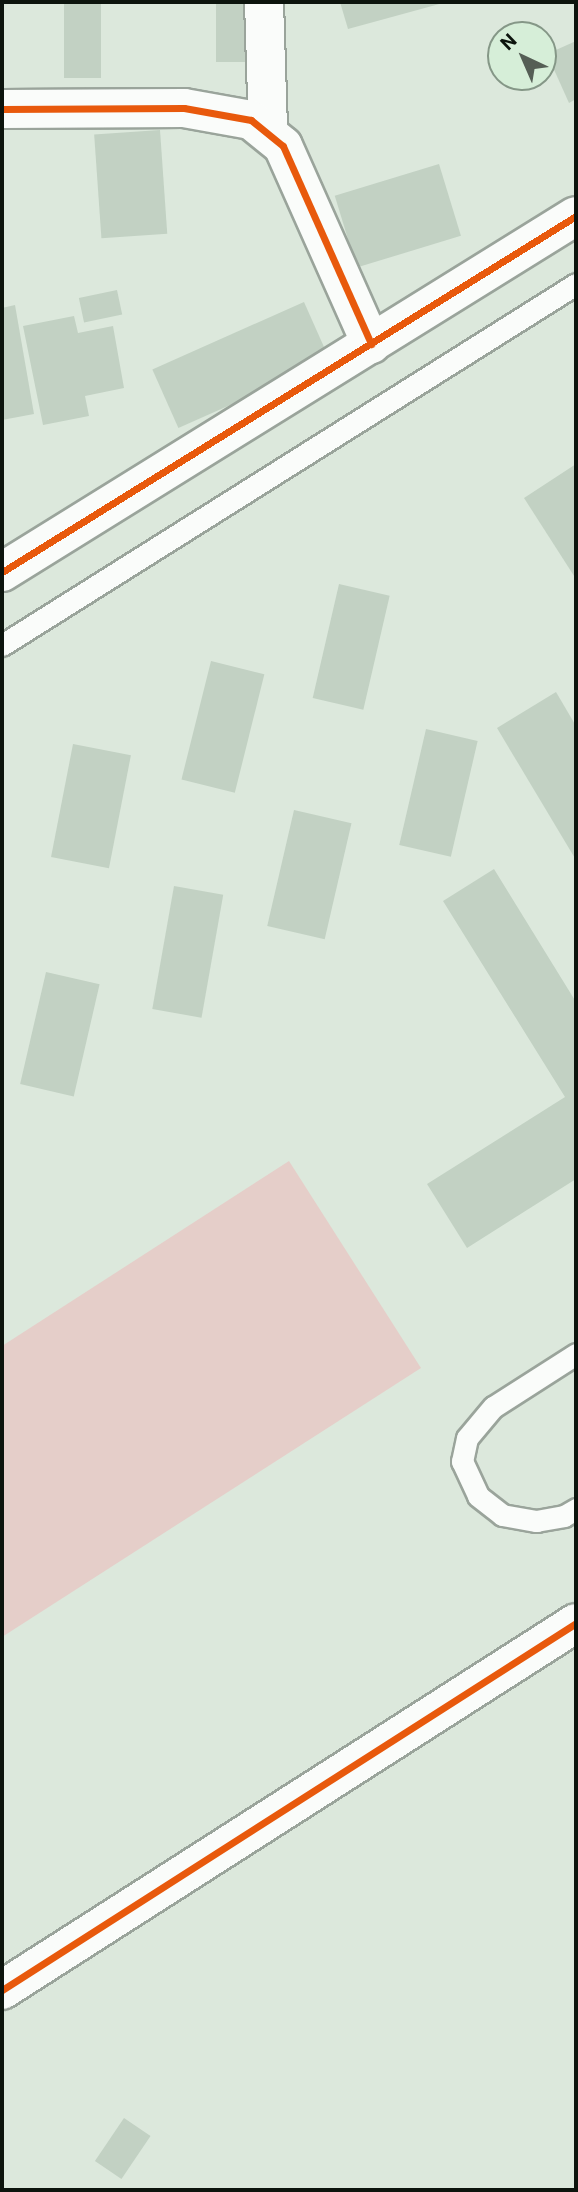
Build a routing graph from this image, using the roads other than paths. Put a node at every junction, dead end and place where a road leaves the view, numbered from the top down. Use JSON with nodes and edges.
{"nodes":[{"id":1,"x":264,"y":2,"type":"edge"},
{"id":2,"x":2,"y":109,"type":"edge"},
{"id":3,"x":268,"y":131,"type":"junction"},
{"id":4,"x":576,"y":216,"type":"edge"},
{"id":5,"x":576,"y":285,"type":"edge"},
{"id":6,"x":371,"y":344,"type":"junction"},
{"id":7,"x":2,"y":572,"type":"edge"},
{"id":8,"x":2,"y":645,"type":"edge"},
{"id":9,"x":576,"y":1354,"type":"edge"},
{"id":10,"x":576,"y":1508,"type":"edge"},
{"id":11,"x":576,"y":1623,"type":"edge"},
{"id":12,"x":2,"y":1990,"type":"edge"}],
"edges":[{"from":1,"to":3,"type":"street"},
{"from":2,"to":3,"type":"street"},
{"from":3,"to":6,"type":"street"},
{"from":4,"to":6,"type":"street"},
{"from":5,"to":8,"type":"lane"},
{"from":6,"to":7,"type":"street"},
{"from":9,"to":10,"type":"lane"},
{"from":11,"to":12,"type":"street"}]}
